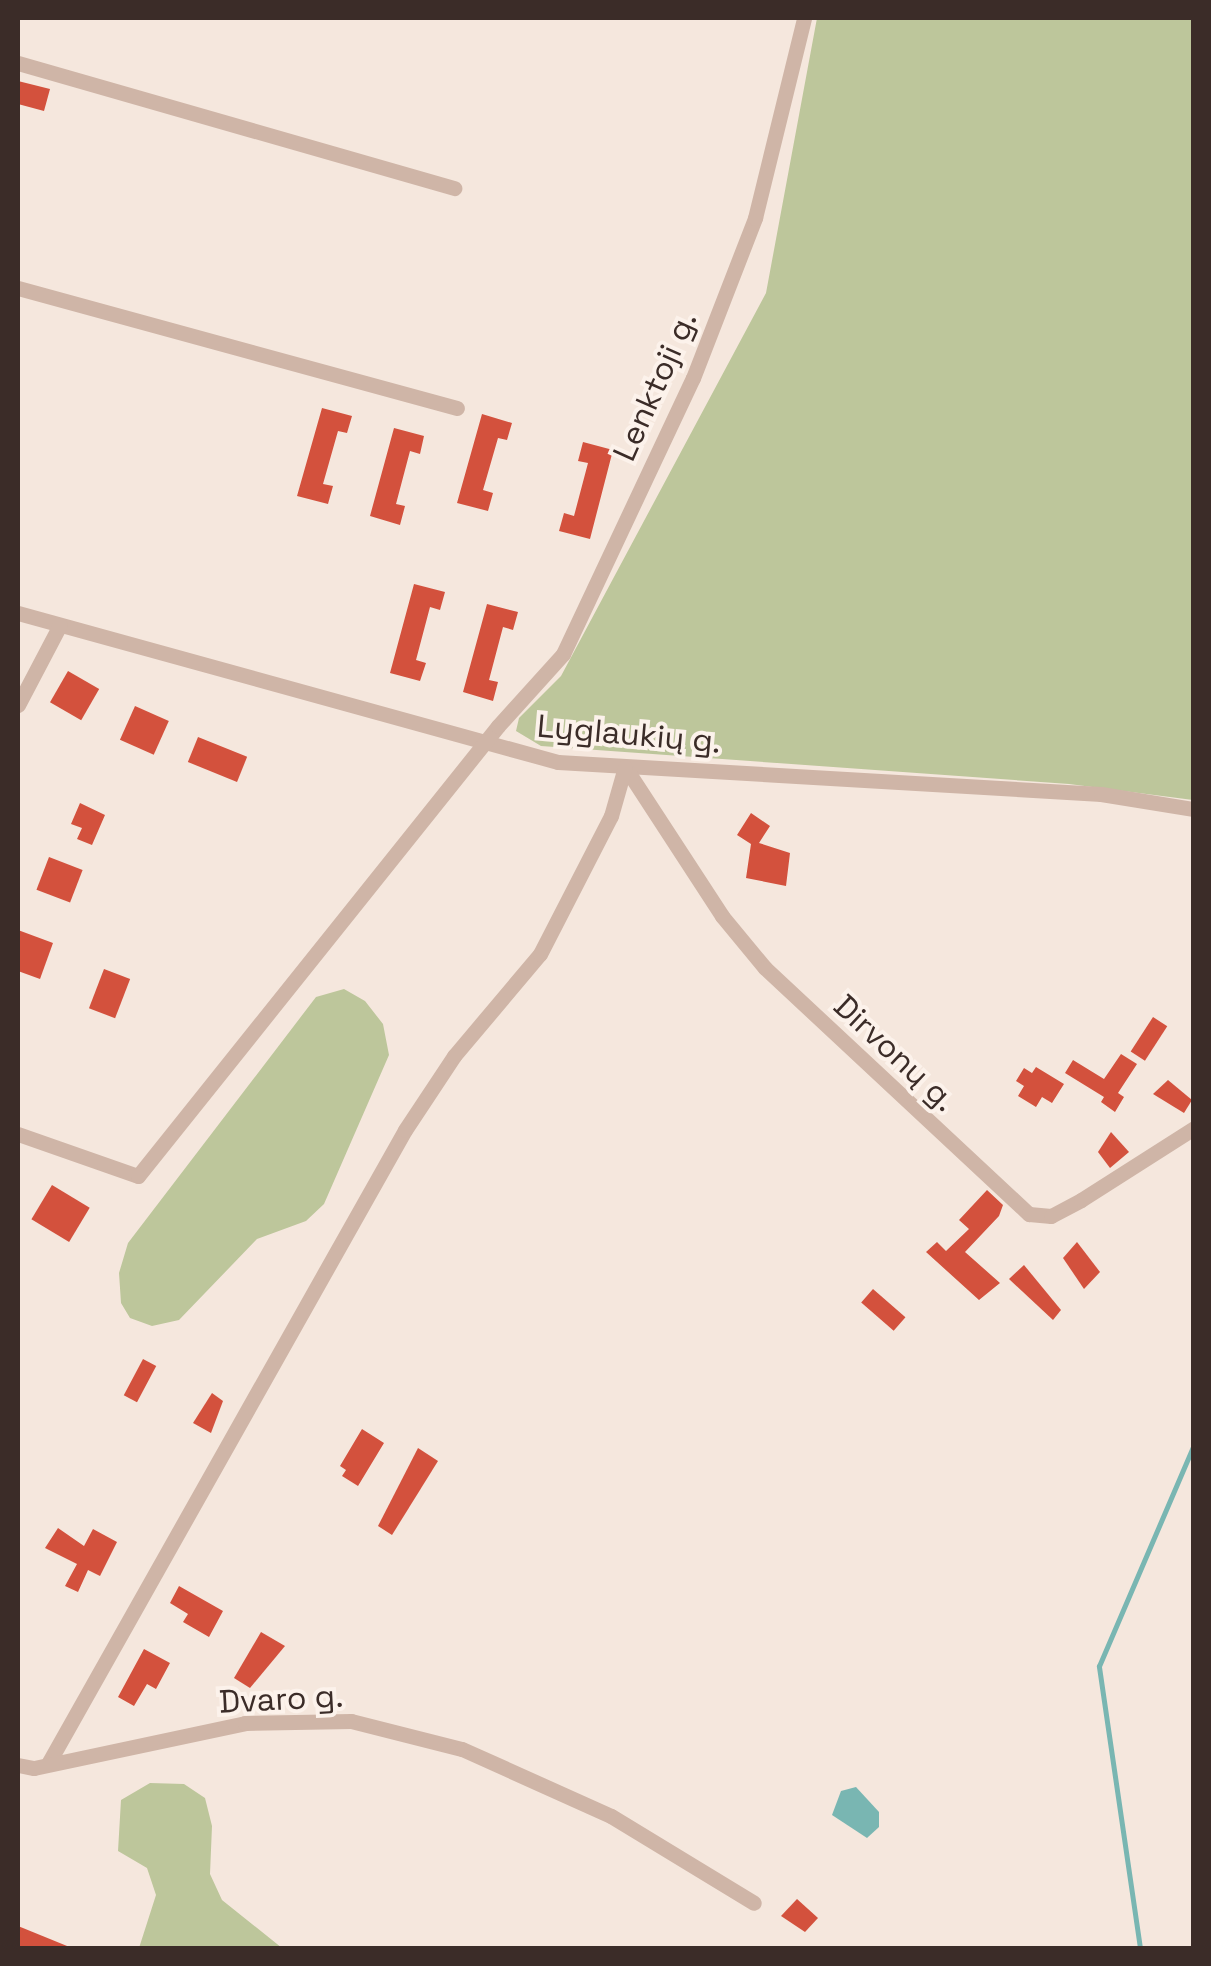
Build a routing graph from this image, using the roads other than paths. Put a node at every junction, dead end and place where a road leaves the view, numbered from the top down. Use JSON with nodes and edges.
{"nodes":[{"id":1,"x":804,"y":18,"type":"edge"},
{"id":2,"x":18,"y":64,"type":"edge"},
{"id":3,"x":454,"y":188,"type":"dead end"},
{"id":4,"x":18,"y":288,"type":"edge"},
{"id":5,"x":457,"y":408,"type":"dead end"},
{"id":6,"x":18,"y":613,"type":"edge"},
{"id":7,"x":60,"y":624,"type":"junction"},
{"id":8,"x":18,"y":705,"type":"edge"},
{"id":9,"x":488,"y":746,"type":"junction"},
{"id":10,"x":625,"y":767,"type":"junction"},
{"id":11,"x":1194,"y":809,"type":"edge"},
{"id":12,"x":1194,"y":1128,"type":"edge"},
{"id":13,"x":18,"y":1134,"type":"edge"},
{"id":14,"x":49,"y":1762,"type":"junction"},
{"id":15,"x":18,"y":1765,"type":"edge"},
{"id":16,"x":754,"y":1904,"type":"dead end"}],
"edges":[{"from":1,"to":9,"type":"street","name":"Lenktoji g."},
{"from":2,"to":3,"type":"street"},
{"from":4,"to":5,"type":"street"},
{"from":6,"to":7,"type":"street","name":"Lyglaukių g."},
{"from":7,"to":8,"type":"street"},
{"from":7,"to":9,"type":"street","name":"Lyglaukių g."},
{"from":9,"to":10,"type":"street","name":"Lyglaukių g."},
{"from":9,"to":13,"type":"street","name":"Lenktoji g."},
{"from":10,"to":11,"type":"street","name":"Lyglaukių g."},
{"from":10,"to":12,"type":"street","name":"Dirvonų g."},
{"from":10,"to":14,"type":"street"},
{"from":14,"to":15,"type":"street","name":"Dvaro g."},
{"from":14,"to":16,"type":"street","name":"Dvaro g."}]}
